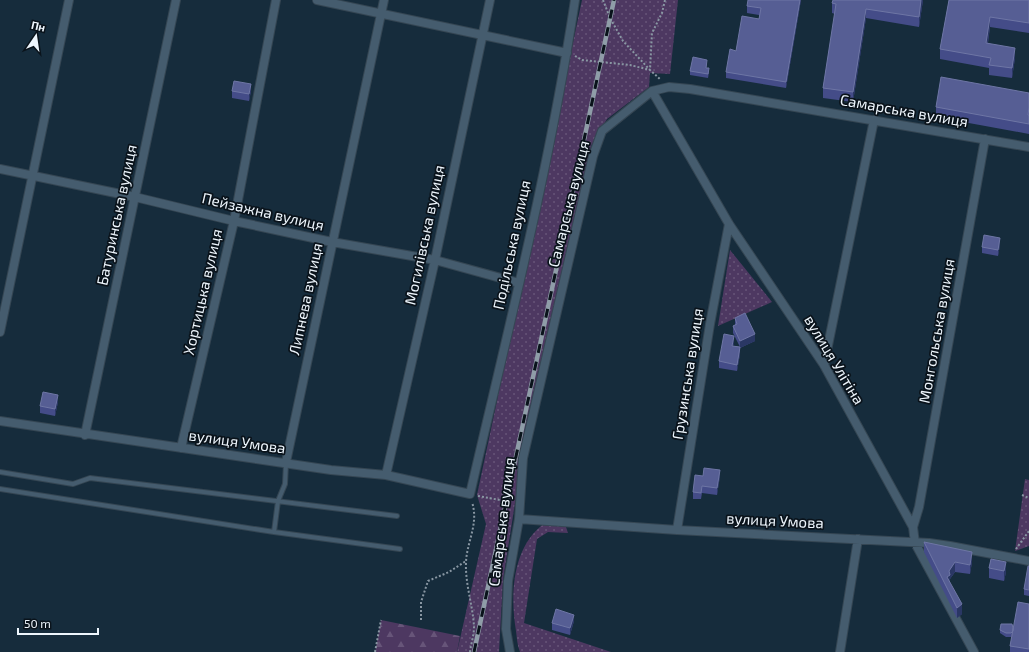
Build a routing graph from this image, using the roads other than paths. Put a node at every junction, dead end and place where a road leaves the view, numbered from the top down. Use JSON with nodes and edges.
{"nodes":[{"id":1,"x":69,"y":0,"type":"edge"},
{"id":2,"x":176,"y":0,"type":"edge"},
{"id":3,"x":276,"y":0,"type":"edge"},
{"id":4,"x":317,"y":0,"type":"edge"},
{"id":5,"x":384,"y":0,"type":"edge"},
{"id":6,"x":490,"y":0,"type":"edge"},
{"id":7,"x":576,"y":0,"type":"edge"},
{"id":8,"x":380,"y":13,"type":"junction"},
{"id":9,"x":482,"y":36,"type":"junction"},
{"id":10,"x":567,"y":53,"type":"junction"},
{"id":11,"x":652,"y":91,"type":"junction"},
{"id":12,"x":874,"y":120,"type":"junction"},
{"id":13,"x":985,"y":139,"type":"junction"},
{"id":14,"x":1029,"y":147,"type":"edge"},
{"id":15,"x":0,"y":169,"type":"edge"},
{"id":16,"x":33,"y":176,"type":"junction"},
{"id":17,"x":135,"y":197,"type":"junction"},
{"id":18,"x":234,"y":221,"type":"junction"},
{"id":19,"x":729,"y":224,"type":"junction"},
{"id":20,"x":332,"y":242,"type":"junction"},
{"id":21,"x":435,"y":260,"type":"junction"},
{"id":22,"x":519,"y":283,"type":"junction"},
{"id":23,"x":0,"y":332,"type":"edge"},
{"id":24,"x":824,"y":365,"type":"junction"},
{"id":25,"x":0,"y":421,"type":"edge"},
{"id":26,"x":85,"y":435,"type":"junction"},
{"id":27,"x":181,"y":448,"type":"junction"},
{"id":28,"x":286,"y":462,"type":"junction"},
{"id":29,"x":0,"y":472,"type":"edge"},
{"id":30,"x":386,"y":475,"type":"junction"},
{"id":31,"x":0,"y":489,"type":"edge"},
{"id":32,"x":470,"y":494,"type":"joint"},
{"id":33,"x":278,"y":501,"type":"junction"},
{"id":34,"x":397,"y":516,"type":"dead end"},
{"id":35,"x":519,"y":520,"type":"junction"},
{"id":36,"x":913,"y":528,"type":"junction"},
{"id":37,"x":677,"y":530,"type":"junction"},
{"id":38,"x":274,"y":532,"type":"junction"},
{"id":39,"x":858,"y":539,"type":"junction"},
{"id":40,"x":915,"y":543,"type":"junction"},
{"id":41,"x":400,"y":549,"type":"dead end"},
{"id":42,"x":1029,"y":561,"type":"edge"},
{"id":43,"x":510,"y":652,"type":"edge"},
{"id":44,"x":840,"y":652,"type":"edge"},
{"id":45,"x":974,"y":652,"type":"edge"}],
"edges":[{"from":1,"to":16,"type":"street"},
{"from":2,"to":17,"type":"street","name":"Батуринська вулиця"},
{"from":3,"to":18,"type":"street","name":"Хортицька вулиця"},
{"from":4,"to":8,"type":"street"},
{"from":5,"to":8,"type":"street","name":"Липнева вулиця"},
{"from":6,"to":9,"type":"street","name":"Могилівська вулиця"},
{"from":7,"to":10,"type":"street","name":"Подільська вулиця"},
{"from":8,"to":9,"type":"street"},
{"from":8,"to":20,"type":"street","name":"Липнева вулиця"},
{"from":9,"to":10,"type":"street"},
{"from":9,"to":21,"type":"street","name":"Могилівська вулиця"},
{"from":10,"to":22,"type":"street","name":"Подільська вулиця"},
{"from":11,"to":12,"type":"street","name":"Самарська вулиця"},
{"from":11,"to":19,"type":"street","name":"вулиця Улітіна"},
{"from":11,"to":35,"type":"street","name":"Самарська вулиця"},
{"from":12,"to":13,"type":"street","name":"Самарська вулиця"},
{"from":12,"to":24,"type":"street"},
{"from":13,"to":14,"type":"street","name":"Самарська вулиця"},
{"from":13,"to":36,"type":"street","name":"Монгольська вулиця"},
{"from":15,"to":16,"type":"street","name":"Пейзажна вулиця"},
{"from":16,"to":17,"type":"street","name":"Пейзажна вулиця"},
{"from":16,"to":23,"type":"street"},
{"from":17,"to":18,"type":"street","name":"Пейзажна вулиця"},
{"from":17,"to":26,"type":"street","name":"Батуринська вулиця"},
{"from":18,"to":20,"type":"street","name":"Пейзажна вулиця"},
{"from":18,"to":27,"type":"street","name":"Хортицька вулиця"},
{"from":19,"to":24,"type":"street","name":"вулиця Улітіна"},
{"from":19,"to":37,"type":"street","name":"Грузинська вулиця"},
{"from":20,"to":21,"type":"street","name":"Пейзажна вулиця"},
{"from":20,"to":28,"type":"street","name":"Липнева вулиця"},
{"from":21,"to":22,"type":"street","name":"Пейзажна вулиця"},
{"from":21,"to":30,"type":"street","name":"Могилівська вулиця"},
{"from":22,"to":32,"type":"street","name":"Подільська вулиця"},
{"from":24,"to":36,"type":"street","name":"вулиця Улітіна"},
{"from":25,"to":26,"type":"street","name":"вулиця Умова"},
{"from":26,"to":27,"type":"street","name":"вулиця Умова"},
{"from":27,"to":28,"type":"street","name":"вулиця Умова"},
{"from":28,"to":30,"type":"street","name":"вулиця Умова"},
{"from":28,"to":33,"type":"lane"},
{"from":29,"to":33,"type":"lane"},
{"from":30,"to":32,"type":"street","name":"вулиця Умова"},
{"from":31,"to":38,"type":"lane"},
{"from":33,"to":34,"type":"lane"},
{"from":33,"to":38,"type":"lane"},
{"from":35,"to":37,"type":"street","name":"вулиця Умова"},
{"from":35,"to":43,"type":"street","name":"Самарська вулиця"},
{"from":36,"to":40,"type":"street","name":"вулиця Улітіна"},
{"from":37,"to":39,"type":"street","name":"вулиця Умова"},
{"from":38,"to":41,"type":"lane"},
{"from":39,"to":40,"type":"street","name":"вулиця Умова"},
{"from":39,"to":44,"type":"street"},
{"from":40,"to":42,"type":"street","name":"вулиця Умова"},
{"from":40,"to":45,"type":"street","name":"вулиця Улітіна"}]}
